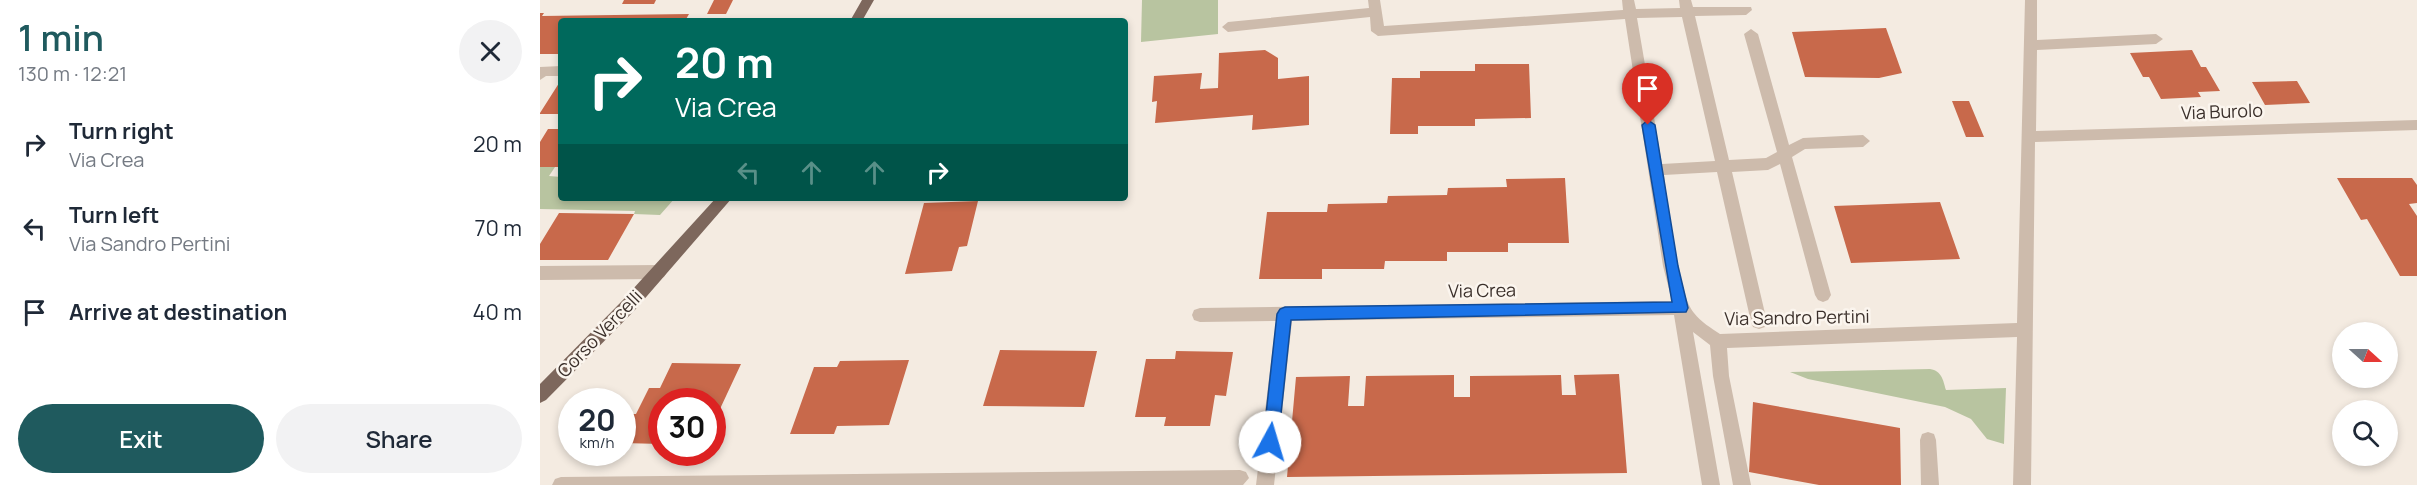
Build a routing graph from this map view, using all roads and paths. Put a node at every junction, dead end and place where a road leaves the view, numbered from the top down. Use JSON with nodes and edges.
{"nodes":[{"id":1,"x":868,"y":0,"type":"edge"},
{"id":2,"x":2031,"y":0,"type":"edge"},
{"id":3,"x":1375,"y":6,"type":"edge"},
{"id":4,"x":1686,"y":6,"type":"edge"},
{"id":5,"x":1629,"y":7,"type":"edge"},
{"id":6,"x":1746,"y":10,"type":"dead end"},
{"id":7,"x":858,"y":18,"type":"edge"},
{"id":8,"x":1228,"y":27,"type":"dead end"},
{"id":9,"x":1751,"y":34,"type":"dead end"},
{"id":10,"x":2156,"y":39,"type":"dead end"},
{"id":11,"x":2030,"y":45,"type":"junction"},
{"id":12,"x":558,"y":71,"type":"edge"},
{"id":13,"x":540,"y":75,"type":"edge"},
{"id":14,"x":2417,"y":125,"type":"edge"},
{"id":15,"x":2028,"y":137,"type":"junction"},
{"id":16,"x":1863,"y":141,"type":"dead end"},
{"id":17,"x":1784,"y":154,"type":"junction"},
{"id":18,"x":1723,"y":166,"type":"junction"},
{"id":19,"x":1656,"y":170,"type":"junction"},
{"id":20,"x":723,"y":201,"type":"edge"},
{"id":21,"x":659,"y":272,"type":"junction"},
{"id":22,"x":540,"y":273,"type":"edge"},
{"id":23,"x":1823,"y":295,"type":"dead end"},
{"id":24,"x":1681,"y":308,"type":"junction"},
{"id":25,"x":1285,"y":314,"type":"junction"},
{"id":26,"x":1200,"y":315,"type":"dead end"},
{"id":27,"x":1759,"y":322,"type":"dead end"},
{"id":28,"x":2024,"y":330,"type":"junction"},
{"id":29,"x":1718,"y":341,"type":"junction"},
{"id":30,"x":540,"y":395,"type":"edge"},
{"id":31,"x":1928,"y":440,"type":"dead end"},
{"id":32,"x":1240,"y":478,"type":"dead end"},
{"id":33,"x":561,"y":485,"type":"edge"},
{"id":34,"x":1265,"y":485,"type":"edge"},
{"id":35,"x":1711,"y":485,"type":"edge"},
{"id":36,"x":1742,"y":485,"type":"edge"},
{"id":37,"x":1930,"y":485,"type":"edge"},
{"id":38,"x":2022,"y":485,"type":"edge"}],
"edges":[{"from":1,"to":7,"type":"main road"},
{"from":2,"to":11,"type":"street"},
{"from":3,"to":5,"type":"street"},
{"from":3,"to":8,"type":"street"},
{"from":4,"to":5,"type":"street"},
{"from":4,"to":6,"type":"street"},
{"from":4,"to":18,"type":"street"},
{"from":5,"to":19,"type":"street"},
{"from":9,"to":17,"type":"street"},
{"from":10,"to":11,"type":"street"},
{"from":11,"to":15,"type":"street"},
{"from":12,"to":13,"type":"street"},
{"from":14,"to":15,"type":"street","name":"Via Burolo"},
{"from":15,"to":28,"type":"street"},
{"from":16,"to":17,"type":"street"},
{"from":17,"to":18,"type":"street"},
{"from":17,"to":23,"type":"street"},
{"from":18,"to":19,"type":"street"},
{"from":18,"to":27,"type":"street"},
{"from":19,"to":24,"type":"street"},
{"from":20,"to":21,"type":"main road","name":"Corso Vercelli"},
{"from":21,"to":22,"type":"street","name":"Corso Vercelli"},
{"from":21,"to":30,"type":"main road","name":"Corso Vercelli"},
{"from":24,"to":25,"type":"street","name":"Via Crea"},
{"from":24,"to":29,"type":"street","name":"Via Sandro Pertini"},
{"from":24,"to":35,"type":"street"},
{"from":25,"to":26,"type":"street","name":"Via Crea"},
{"from":25,"to":34,"type":"street"},
{"from":28,"to":29,"type":"street","name":"Via Sandro Pertini"},
{"from":28,"to":38,"type":"street"},
{"from":29,"to":36,"type":"street"},
{"from":31,"to":37,"type":"street"},
{"from":32,"to":33,"type":"street"}]}
